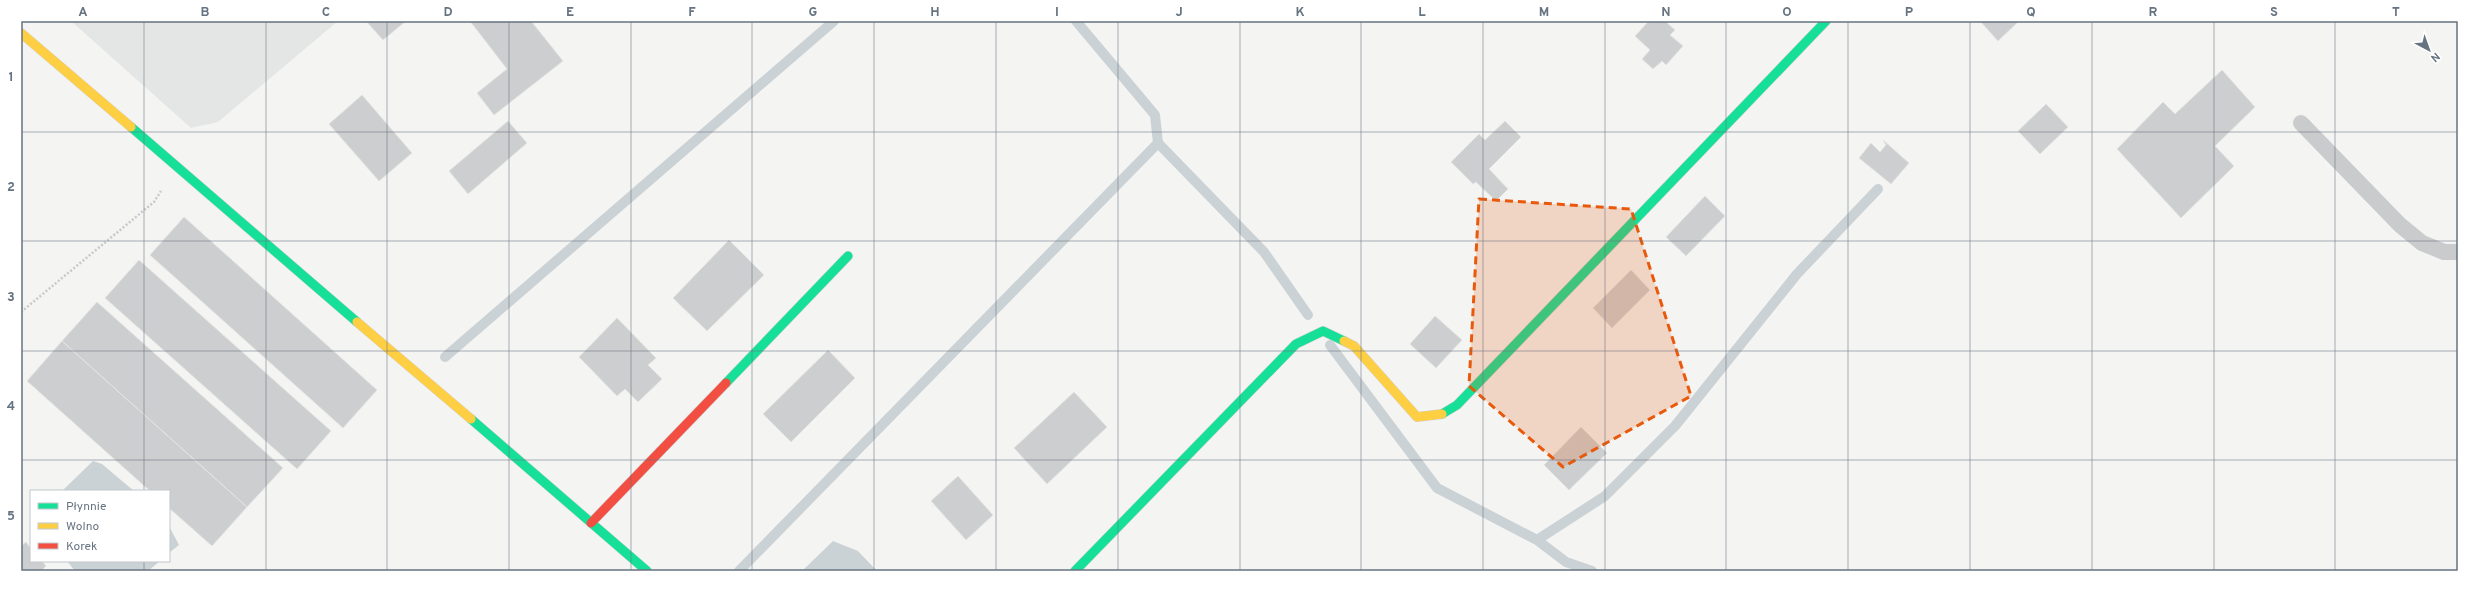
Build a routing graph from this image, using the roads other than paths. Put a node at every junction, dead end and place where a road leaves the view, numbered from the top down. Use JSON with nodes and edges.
{"nodes":[{"id":1,"x":1826,"y":21,"type":"edge"},
{"id":2,"x":21,"y":33,"type":"edge"},
{"id":3,"x":2301,"y":123,"type":"dead end"},
{"id":4,"x":2458,"y":252,"type":"edge"},
{"id":5,"x":848,"y":256,"type":"dead end"},
{"id":6,"x":591,"y":523,"type":"junction"},
{"id":7,"x":647,"y":571,"type":"edge"},
{"id":8,"x":1075,"y":571,"type":"edge"}],
"edges":[{"from":1,"to":8,"type":"street"},
{"from":2,"to":6,"type":"street"},
{"from":3,"to":4,"type":"lane"},
{"from":5,"to":6,"type":"street"},
{"from":6,"to":7,"type":"street"}]}
